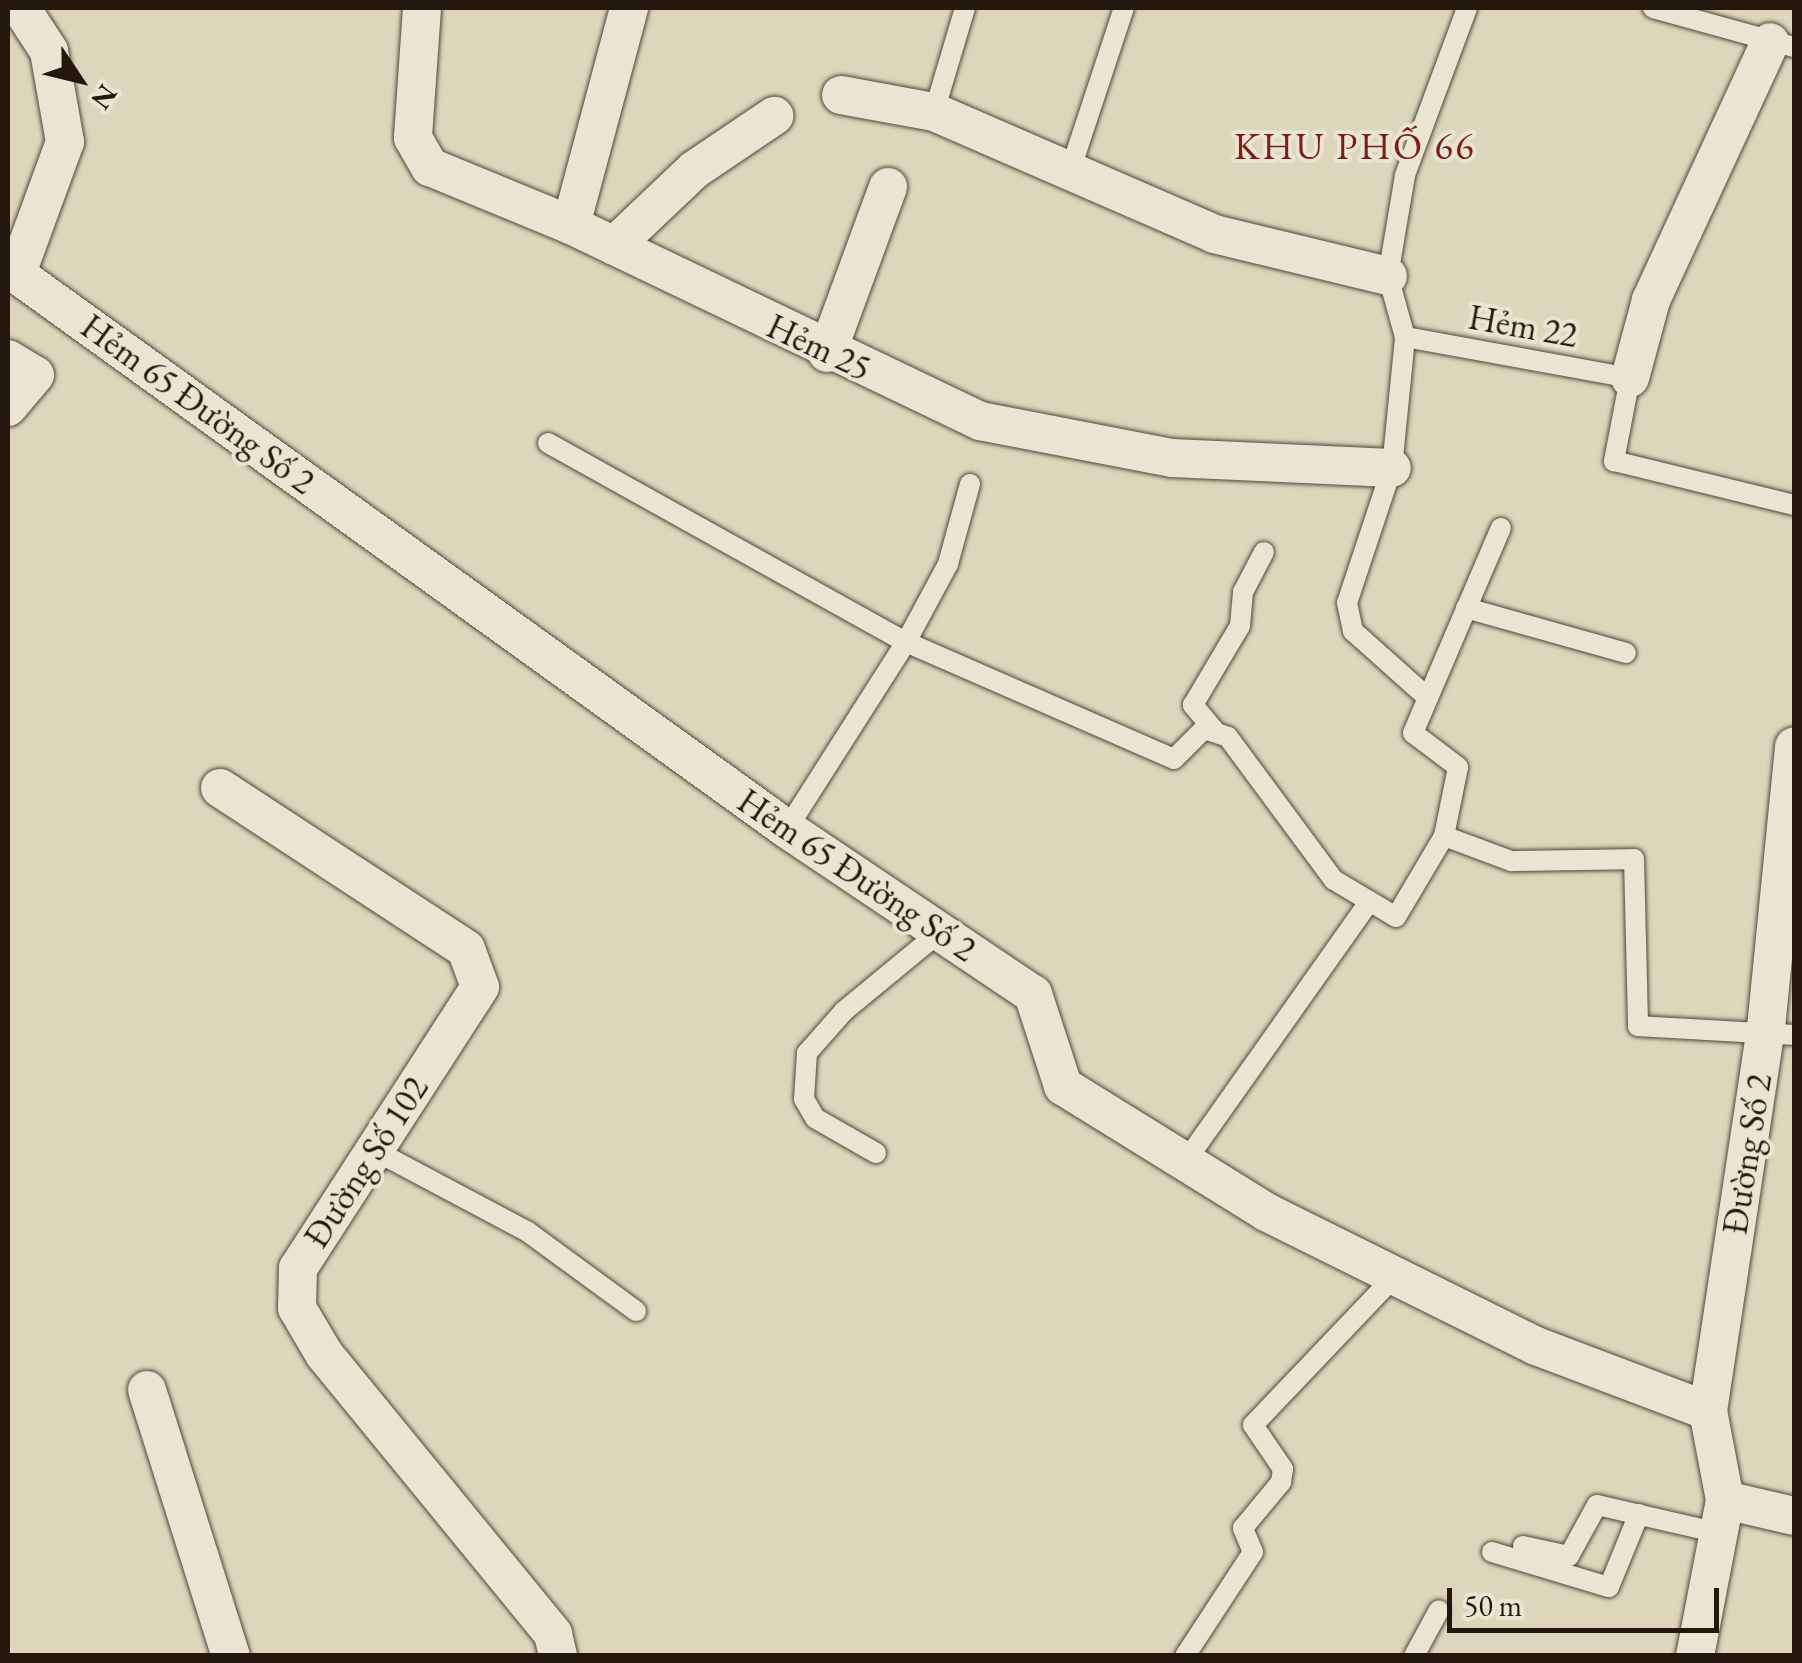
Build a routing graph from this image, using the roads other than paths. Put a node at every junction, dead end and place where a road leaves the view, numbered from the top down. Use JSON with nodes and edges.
{"nodes":[{"id":1,"x":21,"y":8,"type":"edge"},
{"id":2,"x":422,"y":8,"type":"edge"},
{"id":3,"x":629,"y":8,"type":"edge"},
{"id":4,"x":966,"y":8,"type":"edge"},
{"id":5,"x":1124,"y":8,"type":"edge"},
{"id":6,"x":1467,"y":8,"type":"edge"},
{"id":7,"x":1653,"y":8,"type":"edge"},
{"id":8,"x":1782,"y":45,"type":"edge"},
{"id":9,"x":841,"y":94,"type":"dead end"},
{"id":10,"x":934,"y":112,"type":"junction"},
{"id":11,"x":774,"y":116,"type":"dead end"},
{"id":12,"x":1070,"y":171,"type":"junction"},
{"id":13,"x":888,"y":186,"type":"dead end"},
{"id":14,"x":572,"y":225,"type":"junction"},
{"id":15,"x":614,"y":246,"type":"junction"},
{"id":16,"x":12,"y":270,"type":"edge"},
{"id":17,"x":1388,"y":276,"type":"junction"},
{"id":18,"x":1405,"y":338,"type":"junction"},
{"id":19,"x":827,"y":353,"type":"junction"},
{"id":20,"x":8,"y":359,"type":"edge"},
{"id":21,"x":1630,"y":378,"type":"junction"},
{"id":22,"x":8,"y":406,"type":"edge"},
{"id":23,"x":548,"y":443,"type":"dead end"},
{"id":24,"x":1392,"y":468,"type":"junction"},
{"id":25,"x":970,"y":484,"type":"dead end"},
{"id":26,"x":1794,"y":506,"type":"edge"},
{"id":27,"x":1501,"y":528,"type":"dead end"},
{"id":28,"x":1264,"y":552,"type":"dead end"},
{"id":29,"x":1466,"y":608,"type":"junction"},
{"id":30,"x":906,"y":642,"type":"junction"},
{"id":31,"x":1626,"y":654,"type":"dead end"},
{"id":32,"x":1428,"y":698,"type":"junction"},
{"id":33,"x":1214,"y":730,"type":"junction"},
{"id":34,"x":1794,"y":746,"type":"edge"},
{"id":35,"x":220,"y":788,"type":"dead end"},
{"id":36,"x":787,"y":829,"type":"junction"},
{"id":37,"x":1444,"y":836,"type":"junction"},
{"id":38,"x":1366,"y":906,"type":"junction"},
{"id":39,"x":940,"y":932,"type":"junction"},
{"id":40,"x":1780,"y":1031,"type":"edge"},
{"id":41,"x":374,"y":1150,"type":"junction"},
{"id":42,"x":876,"y":1153,"type":"dead end"},
{"id":43,"x":1185,"y":1162,"type":"junction"},
{"id":44,"x":1396,"y":1276,"type":"junction"},
{"id":45,"x":636,"y":1311,"type":"dead end"},
{"id":46,"x":147,"y":1390,"type":"dead end"},
{"id":47,"x":1708,"y":1411,"type":"junction"},
{"id":48,"x":1639,"y":1514,"type":"junction"},
{"id":49,"x":1722,"y":1516,"type":"junction"},
{"id":50,"x":1794,"y":1516,"type":"edge"},
{"id":51,"x":1523,"y":1546,"type":"dead end"},
{"id":52,"x":1492,"y":1552,"type":"dead end"},
{"id":53,"x":1438,"y":1610,"type":"dead end"},
{"id":54,"x":231,"y":1656,"type":"edge"},
{"id":55,"x":558,"y":1656,"type":"edge"},
{"id":56,"x":1185,"y":1656,"type":"edge"},
{"id":57,"x":1414,"y":1656,"type":"edge"},
{"id":58,"x":1695,"y":1656,"type":"edge"}],
"edges":[{"from":1,"to":16,"type":"street"},
{"from":2,"to":14,"type":"street","name":"Hẻm 25"},
{"from":3,"to":14,"type":"street"},
{"from":4,"to":10,"type":"lane"},
{"from":5,"to":12,"type":"lane"},
{"from":6,"to":17,"type":"lane"},
{"from":7,"to":8,"type":"lane"},
{"from":8,"to":21,"type":"street"},
{"from":9,"to":10,"type":"street"},
{"from":10,"to":12,"type":"street"},
{"from":11,"to":15,"type":"street"},
{"from":12,"to":17,"type":"street"},
{"from":13,"to":19,"type":"street"},
{"from":14,"to":15,"type":"street","name":"Hẻm 25"},
{"from":15,"to":19,"type":"street","name":"Hẻm 25"},
{"from":16,"to":36,"type":"street","name":"Hẻm 65 Đường Số 2"},
{"from":17,"to":18,"type":"lane"},
{"from":18,"to":21,"type":"lane","name":"Hẻm 22"},
{"from":18,"to":24,"type":"lane"},
{"from":19,"to":24,"type":"street","name":"Hẻm 25"},
{"from":20,"to":22,"type":"street"},
{"from":21,"to":26,"type":"lane"},
{"from":23,"to":30,"type":"lane"},
{"from":24,"to":32,"type":"lane"},
{"from":25,"to":30,"type":"lane"},
{"from":27,"to":29,"type":"lane"},
{"from":28,"to":33,"type":"lane"},
{"from":29,"to":31,"type":"lane"},
{"from":29,"to":32,"type":"lane"},
{"from":30,"to":33,"type":"lane"},
{"from":30,"to":36,"type":"lane"},
{"from":32,"to":37,"type":"lane"},
{"from":33,"to":38,"type":"lane"},
{"from":34,"to":40,"type":"street","name":"Đường Số 2"},
{"from":35,"to":41,"type":"street","name":"Đường Số 102"},
{"from":36,"to":39,"type":"street","name":"Hẻm 65 Đường Số 2"},
{"from":37,"to":38,"type":"lane"},
{"from":37,"to":40,"type":"lane"},
{"from":38,"to":43,"type":"lane"},
{"from":39,"to":42,"type":"lane"},
{"from":39,"to":43,"type":"street","name":"Hẻm 65 Đường Số 2"},
{"from":40,"to":47,"type":"street","name":"Đường Số 2"},
{"from":41,"to":45,"type":"lane"},
{"from":41,"to":55,"type":"street","name":"Đường Số 102"},
{"from":43,"to":44,"type":"street","name":"Hẻm 65 Đường Số 2"},
{"from":44,"to":47,"type":"street","name":"Hẻm 65 Đường Số 2"},
{"from":44,"to":56,"type":"lane"},
{"from":46,"to":54,"type":"street"},
{"from":47,"to":49,"type":"street","name":"Đường Số 2"},
{"from":48,"to":49,"type":"lane"},
{"from":48,"to":51,"type":"lane"},
{"from":48,"to":52,"type":"lane"},
{"from":49,"to":50,"type":"street"},
{"from":49,"to":58,"type":"street","name":"Đường Số 2"},
{"from":53,"to":57,"type":"lane"}]}
